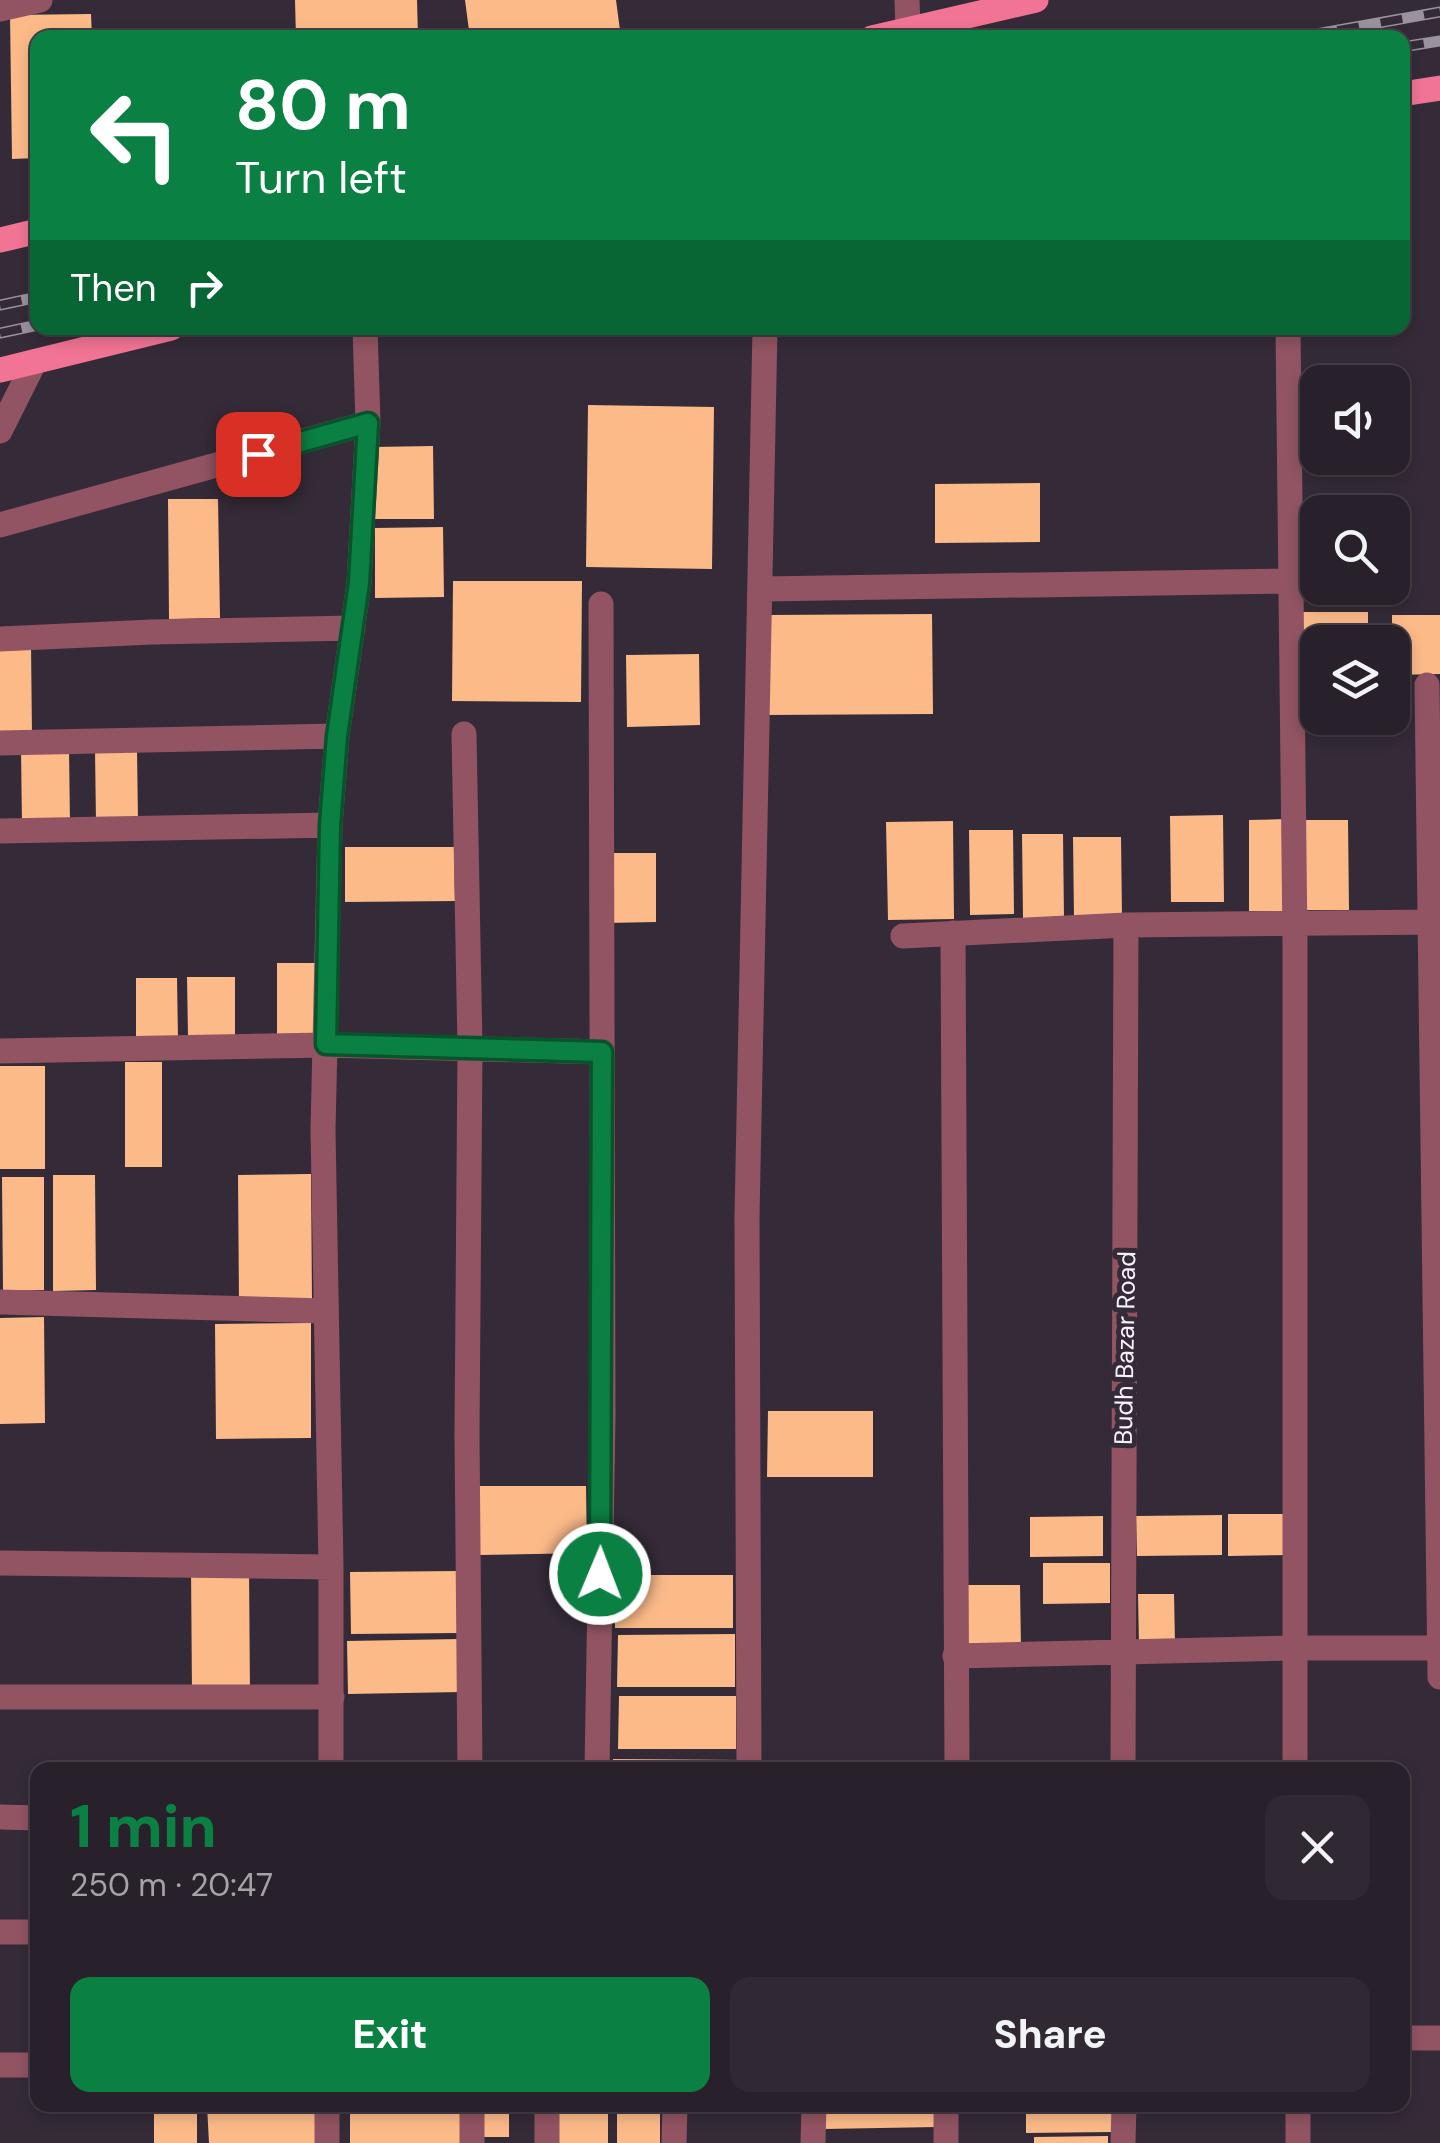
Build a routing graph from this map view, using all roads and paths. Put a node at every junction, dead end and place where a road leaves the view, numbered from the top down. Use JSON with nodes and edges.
{"nodes":[{"id":1,"x":40,"y":0,"type":"edge"},
{"id":2,"x":907,"y":0,"type":"edge"},
{"id":3,"x":1036,"y":0,"type":"edge"},
{"id":4,"x":0,"y":9,"type":"edge"},
{"id":5,"x":908,"y":29,"type":"junction"},
{"id":6,"x":904,"y":30,"type":"edge"},
{"id":7,"x":1440,"y":88,"type":"edge"},
{"id":8,"x":1410,"y":93,"type":"edge"},
{"id":9,"x":30,"y":233,"type":"edge"},
{"id":10,"x":0,"y":240,"type":"edge"},
{"id":11,"x":144,"y":335,"type":"edge"},
{"id":12,"x":364,"y":335,"type":"edge"},
{"id":13,"x":765,"y":335,"type":"edge"},
{"id":14,"x":1288,"y":335,"type":"edge"},
{"id":15,"x":34,"y":363,"type":"junction"},
{"id":16,"x":0,"y":370,"type":"edge"},
{"id":17,"x":368,"y":423,"type":"junction"},
{"id":18,"x":0,"y":431,"type":"edge"},
{"id":19,"x":0,"y":525,"type":"edge"},
{"id":20,"x":1291,"y":581,"type":"junction"},
{"id":21,"x":761,"y":589,"type":"junction"},
{"id":22,"x":601,"y":604,"type":"dead end"},
{"id":23,"x":353,"y":628,"type":"junction"},
{"id":24,"x":0,"y":639,"type":"edge"},
{"id":25,"x":1427,"y":685,"type":"dead end"},
{"id":26,"x":464,"y":734,"type":"dead end"},
{"id":27,"x":337,"y":736,"type":"junction"},
{"id":28,"x":0,"y":743,"type":"edge"},
{"id":29,"x":330,"y":825,"type":"junction"},
{"id":30,"x":0,"y":830,"type":"edge"},
{"id":31,"x":1294,"y":922,"type":"junction"},
{"id":32,"x":1436,"y":922,"type":"edge"},
{"id":33,"x":1126,"y":925,"type":"junction"},
{"id":34,"x":953,"y":934,"type":"junction"},
{"id":35,"x":903,"y":936,"type":"dead end"},
{"id":36,"x":326,"y":1044,"type":"junction"},
{"id":37,"x":470,"y":1048,"type":"junction"},
{"id":38,"x":0,"y":1051,"type":"edge"},
{"id":39,"x":602,"y":1052,"type":"junction"},
{"id":40,"x":0,"y":1302,"type":"edge"},
{"id":41,"x":326,"y":1312,"type":"junction"},
{"id":42,"x":0,"y":1563,"type":"edge"},
{"id":43,"x":331,"y":1567,"type":"junction"},
{"id":44,"x":1294,"y":1648,"type":"junction"},
{"id":45,"x":1440,"y":1648,"type":"edge"},
{"id":46,"x":1122,"y":1651,"type":"junction"},
{"id":47,"x":955,"y":1656,"type":"junction"},
{"id":48,"x":1440,"y":1677,"type":"edge"},
{"id":49,"x":0,"y":1697,"type":"edge"},
{"id":50,"x":332,"y":1698,"type":"junction"},
{"id":51,"x":330,"y":1762,"type":"edge"},
{"id":52,"x":470,"y":1762,"type":"edge"},
{"id":53,"x":597,"y":1762,"type":"edge"},
{"id":54,"x":749,"y":1762,"type":"edge"},
{"id":55,"x":956,"y":1762,"type":"edge"},
{"id":56,"x":1123,"y":1762,"type":"edge"},
{"id":57,"x":1295,"y":1762,"type":"edge"},
{"id":58,"x":0,"y":1817,"type":"edge"},
{"id":59,"x":30,"y":1818,"type":"edge"},
{"id":60,"x":0,"y":1932,"type":"edge"},
{"id":61,"x":30,"y":1932,"type":"edge"},
{"id":62,"x":1410,"y":2038,"type":"edge"},
{"id":63,"x":1440,"y":2038,"type":"edge"},
{"id":64,"x":0,"y":2065,"type":"edge"},
{"id":65,"x":30,"y":2065,"type":"edge"},
{"id":66,"x":327,"y":2112,"type":"edge"},
{"id":67,"x":472,"y":2112,"type":"edge"},
{"id":68,"x":546,"y":2112,"type":"edge"},
{"id":69,"x":675,"y":2112,"type":"edge"},
{"id":70,"x":814,"y":2112,"type":"edge"},
{"id":71,"x":946,"y":2112,"type":"edge"},
{"id":72,"x":1124,"y":2112,"type":"edge"},
{"id":73,"x":1298,"y":2112,"type":"edge"},
{"id":74,"x":327,"y":2143,"type":"edge"},
{"id":75,"x":472,"y":2143,"type":"edge"},
{"id":76,"x":547,"y":2143,"type":"edge"},
{"id":77,"x":674,"y":2143,"type":"edge"},
{"id":78,"x":813,"y":2143,"type":"edge"},
{"id":79,"x":946,"y":2143,"type":"edge"},
{"id":80,"x":1123,"y":2143,"type":"edge"},
{"id":81,"x":1298,"y":2143,"type":"edge"}],
"edges":[{"from":1,"to":4,"type":"street"},
{"from":2,"to":5,"type":"street"},
{"from":3,"to":5,"type":"main road"},
{"from":5,"to":6,"type":"main road"},
{"from":7,"to":8,"type":"main road"},
{"from":9,"to":10,"type":"main road"},
{"from":11,"to":15,"type":"main road"},
{"from":12,"to":17,"type":"street"},
{"from":13,"to":21,"type":"street"},
{"from":14,"to":20,"type":"street"},
{"from":15,"to":16,"type":"main road"},
{"from":15,"to":18,"type":"street"},
{"from":17,"to":19,"type":"street"},
{"from":17,"to":23,"type":"street"},
{"from":20,"to":21,"type":"street"},
{"from":20,"to":31,"type":"street"},
{"from":21,"to":54,"type":"street"},
{"from":22,"to":39,"type":"street"},
{"from":23,"to":24,"type":"street"},
{"from":23,"to":27,"type":"street"},
{"from":25,"to":32,"type":"street"},
{"from":26,"to":37,"type":"street"},
{"from":27,"to":28,"type":"street"},
{"from":27,"to":29,"type":"street"},
{"from":29,"to":30,"type":"street"},
{"from":29,"to":36,"type":"street"},
{"from":31,"to":32,"type":"street"},
{"from":31,"to":33,"type":"street"},
{"from":31,"to":44,"type":"street"},
{"from":32,"to":45,"type":"street"},
{"from":33,"to":34,"type":"street"},
{"from":33,"to":46,"type":"street","name":"Budh Bazar Road"},
{"from":34,"to":35,"type":"street"},
{"from":34,"to":47,"type":"street"},
{"from":36,"to":37,"type":"street"},
{"from":36,"to":38,"type":"street"},
{"from":36,"to":41,"type":"street"},
{"from":37,"to":39,"type":"street"},
{"from":37,"to":52,"type":"street"},
{"from":39,"to":53,"type":"street"},
{"from":40,"to":41,"type":"street"},
{"from":41,"to":43,"type":"street"},
{"from":42,"to":43,"type":"street"},
{"from":43,"to":50,"type":"street"},
{"from":44,"to":45,"type":"street"},
{"from":44,"to":46,"type":"street"},
{"from":44,"to":57,"type":"street"},
{"from":45,"to":48,"type":"street"},
{"from":46,"to":47,"type":"street"},
{"from":46,"to":56,"type":"street","name":"Budh Bazar Road"},
{"from":47,"to":55,"type":"street"},
{"from":49,"to":50,"type":"street"},
{"from":50,"to":51,"type":"street"},
{"from":58,"to":59,"type":"street"},
{"from":60,"to":61,"type":"street"},
{"from":62,"to":63,"type":"street"},
{"from":64,"to":65,"type":"street"},
{"from":66,"to":74,"type":"street"},
{"from":67,"to":75,"type":"street"},
{"from":68,"to":76,"type":"street"},
{"from":69,"to":77,"type":"street"},
{"from":70,"to":78,"type":"street"},
{"from":71,"to":79,"type":"street"},
{"from":72,"to":80,"type":"street"},
{"from":73,"to":81,"type":"street"}]}
